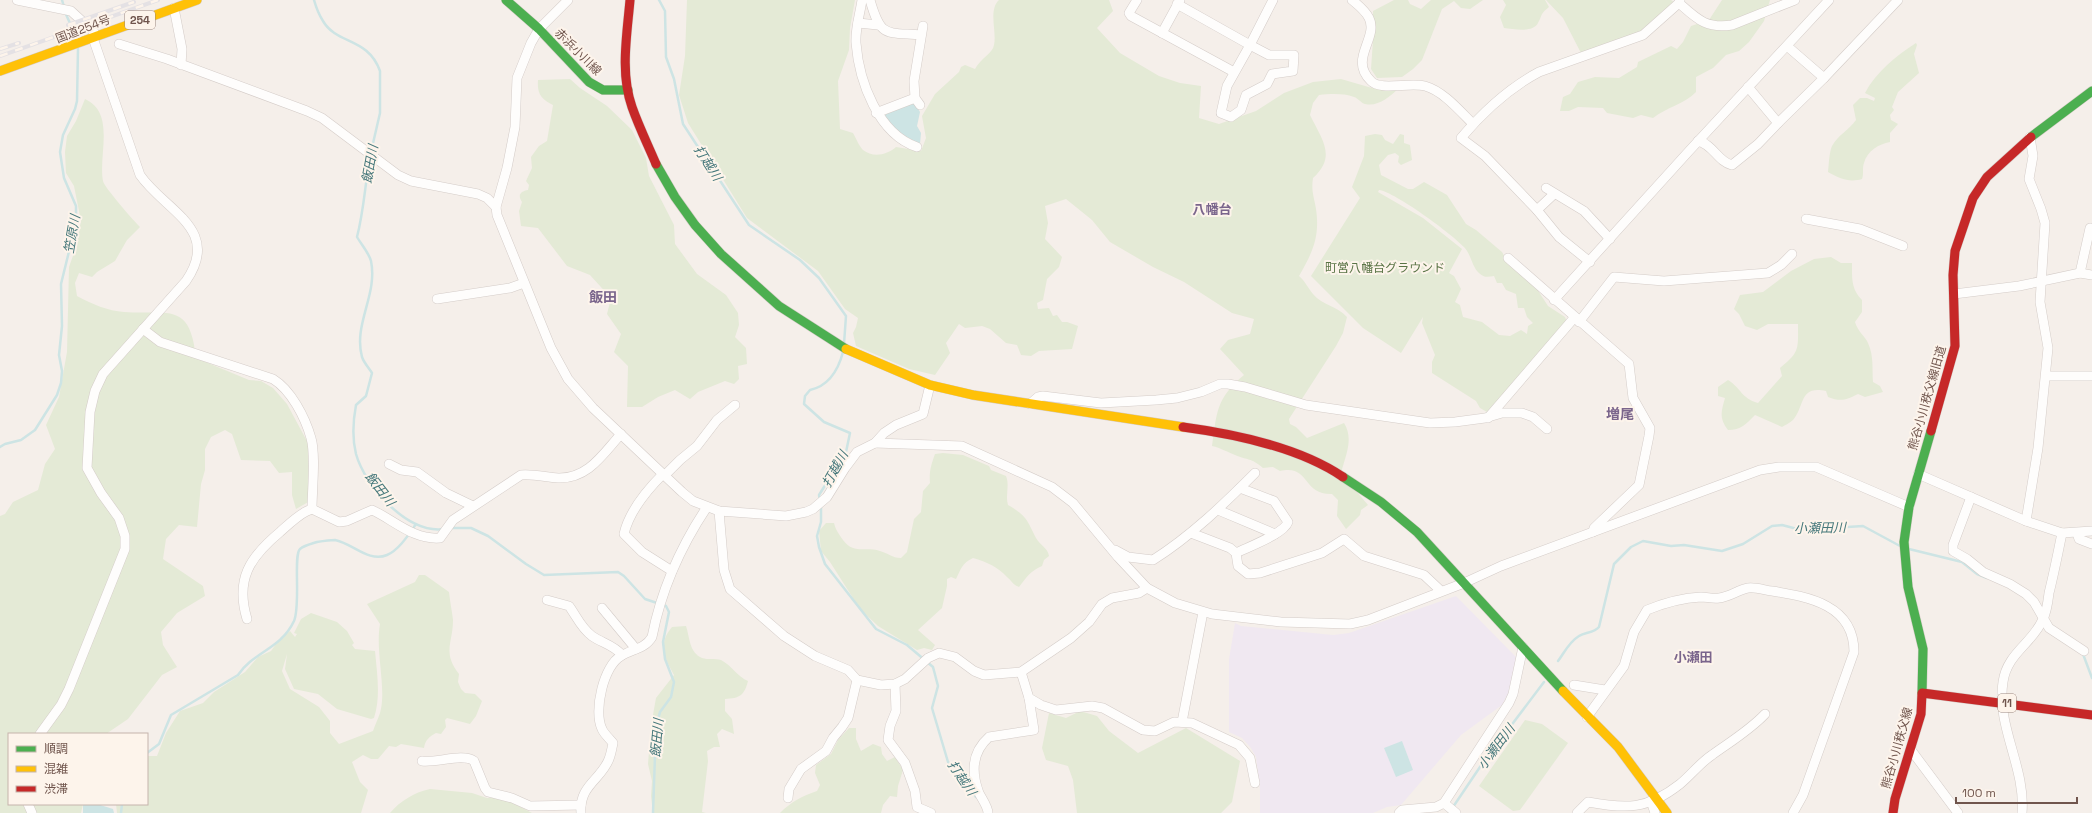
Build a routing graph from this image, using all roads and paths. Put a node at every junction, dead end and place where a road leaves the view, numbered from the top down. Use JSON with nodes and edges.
{"nodes":[{"id":1,"x":16,"y":0,"type":"edge"},
{"id":2,"x":197,"y":0,"type":"edge"},
{"id":3,"x":506,"y":0,"type":"edge"},
{"id":4,"x":568,"y":0,"type":"edge"},
{"id":5,"x":630,"y":0,"type":"edge"},
{"id":6,"x":862,"y":0,"type":"edge"},
{"id":7,"x":870,"y":0,"type":"edge"},
{"id":8,"x":1137,"y":0,"type":"edge"},
{"id":9,"x":1273,"y":0,"type":"edge"},
{"id":10,"x":1352,"y":0,"type":"edge"},
{"id":11,"x":1795,"y":0,"type":"edge"},
{"id":12,"x":1829,"y":0,"type":"edge"},
{"id":13,"x":1898,"y":0,"type":"edge"},
{"id":14,"x":1178,"y":2,"type":"edge"},
{"id":15,"x":1680,"y":2,"type":"edge"},
{"id":16,"x":174,"y":8,"type":"junction"},
{"id":17,"x":858,"y":24,"type":"junction"},
{"id":18,"x":878,"y":25,"type":"junction"},
{"id":19,"x":923,"y":26,"type":"dead end"},
{"id":20,"x":539,"y":29,"type":"junction"},
{"id":21,"x":1162,"y":33,"type":"junction"},
{"id":22,"x":93,"y":35,"type":"junction"},
{"id":23,"x":921,"y":35,"type":"junction"},
{"id":24,"x":119,"y":44,"type":"dead end"},
{"id":25,"x":1250,"y":45,"type":"junction"},
{"id":26,"x":1787,"y":46,"type":"junction"},
{"id":27,"x":181,"y":65,"type":"junction"},
{"id":28,"x":0,"y":71,"type":"edge"},
{"id":29,"x":1234,"y":72,"type":"junction"},
{"id":30,"x":1824,"y":78,"type":"junction"},
{"id":31,"x":1748,"y":87,"type":"junction"},
{"id":32,"x":628,"y":90,"type":"junction"},
{"id":33,"x":2092,"y":90,"type":"edge"},
{"id":34,"x":876,"y":113,"type":"junction"},
{"id":35,"x":1778,"y":123,"type":"junction"},
{"id":36,"x":1473,"y":124,"type":"junction"},
{"id":37,"x":2030,"y":137,"type":"junction"},
{"id":38,"x":1698,"y":141,"type":"junction"},
{"id":39,"x":917,"y":147,"type":"dead end"},
{"id":40,"x":1546,"y":188,"type":"dead end"},
{"id":41,"x":1554,"y":194,"type":"junction"},
{"id":42,"x":496,"y":207,"type":"junction"},
{"id":43,"x":1537,"y":210,"type":"junction"},
{"id":44,"x":1806,"y":219,"type":"dead end"},
{"id":45,"x":2092,"y":228,"type":"edge"},
{"id":46,"x":1610,"y":239,"type":"junction"},
{"id":47,"x":1903,"y":246,"type":"dead end"},
{"id":48,"x":1792,"y":254,"type":"dead end"},
{"id":49,"x":1508,"y":258,"type":"dead end"},
{"id":50,"x":1590,"y":262,"type":"junction"},
{"id":51,"x":2080,"y":273,"type":"junction"},
{"id":52,"x":2092,"y":275,"type":"edge"},
{"id":53,"x":2040,"y":281,"type":"junction"},
{"id":54,"x":524,"y":283,"type":"junction"},
{"id":55,"x":1954,"y":294,"type":"junction"},
{"id":56,"x":437,"y":300,"type":"dead end"},
{"id":57,"x":1554,"y":300,"type":"junction"},
{"id":58,"x":1577,"y":320,"type":"junction"},
{"id":59,"x":143,"y":329,"type":"junction"},
{"id":60,"x":2046,"y":376,"type":"junction"},
{"id":61,"x":2092,"y":376,"type":"edge"},
{"id":62,"x":930,"y":385,"type":"junction"},
{"id":63,"x":1072,"y":399,"type":"junction"},
{"id":64,"x":1030,"y":404,"type":"junction"},
{"id":65,"x":736,"y":405,"type":"dead end"},
{"id":66,"x":1071,"y":411,"type":"junction"},
{"id":67,"x":1488,"y":418,"type":"junction"},
{"id":68,"x":1547,"y":429,"type":"dead end"},
{"id":69,"x":621,"y":434,"type":"junction"},
{"id":70,"x":875,"y":443,"type":"junction"},
{"id":71,"x":389,"y":464,"type":"dead end"},
{"id":72,"x":1255,"y":473,"type":"dead end"},
{"id":73,"x":1918,"y":474,"type":"junction"},
{"id":74,"x":664,"y":475,"type":"junction"},
{"id":75,"x":1240,"y":488,"type":"junction"},
{"id":76,"x":1970,"y":497,"type":"junction"},
{"id":77,"x":473,"y":506,"type":"junction"},
{"id":78,"x":707,"y":507,"type":"junction"},
{"id":79,"x":1909,"y":507,"type":"junction"},
{"id":80,"x":312,"y":509,"type":"junction"},
{"id":81,"x":1218,"y":510,"type":"junction"},
{"id":82,"x":719,"y":511,"type":"junction"},
{"id":83,"x":2026,"y":521,"type":"junction"},
{"id":84,"x":1593,"y":532,"type":"junction"},
{"id":85,"x":2092,"y":532,"type":"edge"},
{"id":86,"x":1191,"y":533,"type":"junction"},
{"id":87,"x":2062,"y":533,"type":"junction"},
{"id":88,"x":2077,"y":533,"type":"junction"},
{"id":89,"x":1275,"y":534,"type":"junction"},
{"id":90,"x":2092,"y":544,"type":"edge"},
{"id":91,"x":1112,"y":549,"type":"junction"},
{"id":92,"x":1236,"y":553,"type":"junction"},
{"id":93,"x":672,"y":571,"type":"junction"},
{"id":94,"x":1464,"y":583,"type":"junction"},
{"id":95,"x":1147,"y":588,"type":"junction"},
{"id":96,"x":1441,"y":591,"type":"junction"},
{"id":97,"x":547,"y":600,"type":"dead end"},
{"id":98,"x":602,"y":608,"type":"dead end"},
{"id":99,"x":1203,"y":612,"type":"junction"},
{"id":100,"x":248,"y":619,"type":"dead end"},
{"id":101,"x":2044,"y":619,"type":"junction"},
{"id":102,"x":1523,"y":647,"type":"junction"},
{"id":103,"x":636,"y":649,"type":"junction"},
{"id":104,"x":2084,"y":651,"type":"dead end"},
{"id":105,"x":622,"y":655,"type":"junction"},
{"id":106,"x":1021,"y":672,"type":"junction"},
{"id":107,"x":858,"y":680,"type":"junction"},
{"id":108,"x":896,"y":684,"type":"junction"},
{"id":109,"x":1574,"y":685,"type":"dead end"},
{"id":110,"x":1605,"y":690,"type":"junction"},
{"id":111,"x":1922,"y":693,"type":"junction"},
{"id":112,"x":1028,"y":698,"type":"junction"},
{"id":113,"x":2002,"y":702,"type":"junction"},
{"id":114,"x":1765,"y":714,"type":"dead end"},
{"id":115,"x":2092,"y":715,"type":"edge"},
{"id":116,"x":1587,"y":717,"type":"junction"},
{"id":117,"x":1182,"y":722,"type":"junction"},
{"id":118,"x":41,"y":733,"type":"edge"},
{"id":119,"x":1911,"y":750,"type":"junction"},
{"id":120,"x":422,"y":761,"type":"dead end"},
{"id":121,"x":1254,"y":783,"type":"dead end"},
{"id":122,"x":788,"y":798,"type":"dead end"},
{"id":123,"x":1654,"y":800,"type":"junction"},
{"id":124,"x":1444,"y":803,"type":"junction"},
{"id":125,"x":581,"y":809,"type":"edge"},
{"id":126,"x":1614,"y":810,"type":"edge"},
{"id":127,"x":931,"y":813,"type":"edge"},
{"id":128,"x":988,"y":813,"type":"edge"},
{"id":129,"x":1399,"y":813,"type":"edge"},
{"id":130,"x":1456,"y":813,"type":"edge"},
{"id":131,"x":1577,"y":813,"type":"edge"},
{"id":132,"x":1655,"y":813,"type":"edge"},
{"id":133,"x":1667,"y":813,"type":"edge"},
{"id":134,"x":1793,"y":813,"type":"edge"},
{"id":135,"x":1893,"y":813,"type":"edge"},
{"id":136,"x":1958,"y":813,"type":"edge"},
{"id":137,"x":2022,"y":813,"type":"edge"}],
"edges":[{"from":1,"to":22,"type":"street"},
{"from":2,"to":16,"type":"main road","name":"国道254号","number":"254"},
{"from":3,"to":20,"type":"main road","name":"赤浜小川線"},
{"from":4,"to":20,"type":"street"},
{"from":5,"to":32,"type":"main road"},
{"from":6,"to":17,"type":"street"},
{"from":7,"to":18,"type":"street"},
{"from":8,"to":21,"type":"street"},
{"from":9,"to":25,"type":"street"},
{"from":10,"to":36,"type":"street"},
{"from":11,"to":15,"type":"street"},
{"from":12,"to":26,"type":"street"},
{"from":13,"to":30,"type":"street"},
{"from":14,"to":21,"type":"street"},
{"from":14,"to":25,"type":"street"},
{"from":15,"to":36,"type":"street"},
{"from":16,"to":22,"type":"main road","name":"国道254号","number":"254"},
{"from":16,"to":27,"type":"street"},
{"from":17,"to":18,"type":"street"},
{"from":17,"to":34,"type":"street"},
{"from":18,"to":23,"type":"street"},
{"from":19,"to":23,"type":"street"},
{"from":20,"to":32,"type":"main road","name":"赤浜小川線"},
{"from":20,"to":42,"type":"street"},
{"from":21,"to":29,"type":"street"},
{"from":22,"to":28,"type":"main road","name":"国道254号","number":"254"},
{"from":22,"to":59,"type":"street"},
{"from":23,"to":34,"type":"street"},
{"from":24,"to":27,"type":"street"},
{"from":25,"to":29,"type":"street"},
{"from":25,"to":29,"type":"street"},
{"from":26,"to":30,"type":"street"},
{"from":26,"to":31,"type":"street"},
{"from":27,"to":42,"type":"street"},
{"from":30,"to":35,"type":"street"},
{"from":31,"to":35,"type":"street"},
{"from":31,"to":38,"type":"street"},
{"from":32,"to":62,"type":"main road"},
{"from":33,"to":37,"type":"main road","name":"熊谷小川秩父線旧道"},
{"from":34,"to":39,"type":"street"},
{"from":35,"to":38,"type":"street"},
{"from":36,"to":43,"type":"street"},
{"from":37,"to":53,"type":"street"},
{"from":37,"to":55,"type":"main road","name":"熊谷小川秩父線旧道"},
{"from":38,"to":46,"type":"street"},
{"from":40,"to":41,"type":"street"},
{"from":41,"to":43,"type":"street"},
{"from":41,"to":46,"type":"street"},
{"from":42,"to":54,"type":"street"},
{"from":43,"to":50,"type":"street"},
{"from":44,"to":47,"type":"street"},
{"from":45,"to":51,"type":"street"},
{"from":46,"to":50,"type":"street"},
{"from":48,"to":58,"type":"street"},
{"from":49,"to":57,"type":"street"},
{"from":50,"to":57,"type":"street"},
{"from":51,"to":52,"type":"street"},
{"from":51,"to":53,"type":"street"},
{"from":53,"to":55,"type":"street"},
{"from":53,"to":60,"type":"street"},
{"from":54,"to":56,"type":"street"},
{"from":54,"to":69,"type":"street"},
{"from":55,"to":73,"type":"main road","name":"熊谷小川秩父線旧道"},
{"from":57,"to":58,"type":"street"},
{"from":58,"to":67,"type":"street"},
{"from":58,"to":84,"type":"street"},
{"from":59,"to":80,"type":"street"},
{"from":59,"to":118,"type":"street"},
{"from":60,"to":61,"type":"street"},
{"from":60,"to":83,"type":"street"},
{"from":62,"to":64,"type":"main road"},
{"from":62,"to":70,"type":"street"},
{"from":63,"to":64,"type":"street"},
{"from":63,"to":66,"type":"street"},
{"from":63,"to":67,"type":"street"},
{"from":64,"to":66,"type":"main road"},
{"from":65,"to":74,"type":"street"},
{"from":66,"to":94,"type":"main road"},
{"from":67,"to":68,"type":"street"},
{"from":69,"to":74,"type":"street"},
{"from":69,"to":77,"type":"street"},
{"from":70,"to":82,"type":"street"},
{"from":70,"to":91,"type":"street"},
{"from":71,"to":77,"type":"street"},
{"from":72,"to":75,"type":"street"},
{"from":73,"to":76,"type":"street"},
{"from":73,"to":79,"type":"main road","name":"熊谷小川秩父線旧道"},
{"from":74,"to":78,"type":"street"},
{"from":74,"to":93,"type":"street"},
{"from":75,"to":81,"type":"street"},
{"from":75,"to":89,"type":"street"},
{"from":76,"to":83,"type":"street"},
{"from":76,"to":101,"type":"street"},
{"from":77,"to":80,"type":"street"},
{"from":78,"to":82,"type":"street"},
{"from":78,"to":93,"type":"street"},
{"from":79,"to":84,"type":"street"},
{"from":79,"to":111,"type":"main road","name":"熊谷小川秩父線旧道"},
{"from":80,"to":100,"type":"street"},
{"from":81,"to":86,"type":"street"},
{"from":81,"to":89,"type":"street"},
{"from":82,"to":107,"type":"street"},
{"from":83,"to":87,"type":"street"},
{"from":84,"to":94,"type":"street"},
{"from":85,"to":88,"type":"street"},
{"from":86,"to":91,"type":"street"},
{"from":86,"to":92,"type":"street"},
{"from":87,"to":88,"type":"street"},
{"from":87,"to":101,"type":"street"},
{"from":88,"to":90,"type":"street"},
{"from":89,"to":92,"type":"street"},
{"from":91,"to":95,"type":"street"},
{"from":92,"to":96,"type":"street"},
{"from":93,"to":103,"type":"street"},
{"from":94,"to":96,"type":"street"},
{"from":94,"to":102,"type":"main road"},
{"from":95,"to":99,"type":"street"},
{"from":95,"to":106,"type":"street"},
{"from":96,"to":99,"type":"street"},
{"from":97,"to":105,"type":"street"},
{"from":98,"to":103,"type":"street"},
{"from":99,"to":117,"type":"street"},
{"from":101,"to":104,"type":"street"},
{"from":101,"to":113,"type":"street"},
{"from":102,"to":116,"type":"main road"},
{"from":102,"to":124,"type":"street"},
{"from":103,"to":105,"type":"street"},
{"from":105,"to":125,"type":"street"},
{"from":106,"to":108,"type":"street"},
{"from":106,"to":112,"type":"street"},
{"from":107,"to":108,"type":"street"},
{"from":107,"to":122,"type":"street"},
{"from":108,"to":127,"type":"street"},
{"from":109,"to":110,"type":"street"},
{"from":110,"to":116,"type":"street"},
{"from":110,"to":134,"type":"street"},
{"from":111,"to":113,"type":"main road","number":"11"},
{"from":111,"to":119,"type":"main road","name":"熊谷小川秩父線"},
{"from":112,"to":117,"type":"street"},
{"from":112,"to":128,"type":"street"},
{"from":113,"to":115,"type":"main road","number":"11"},
{"from":113,"to":137,"type":"street"},
{"from":114,"to":123,"type":"street"},
{"from":116,"to":123,"type":"main road"},
{"from":117,"to":121,"type":"street"},
{"from":119,"to":135,"type":"main road","name":"熊谷小川秩父線"},
{"from":119,"to":136,"type":"street"},
{"from":120,"to":125,"type":"street"},
{"from":123,"to":126,"type":"street"},
{"from":123,"to":132,"type":"street"},
{"from":123,"to":133,"type":"main road"},
{"from":124,"to":129,"type":"street"},
{"from":124,"to":130,"type":"street"},
{"from":126,"to":131,"type":"street"}]}
